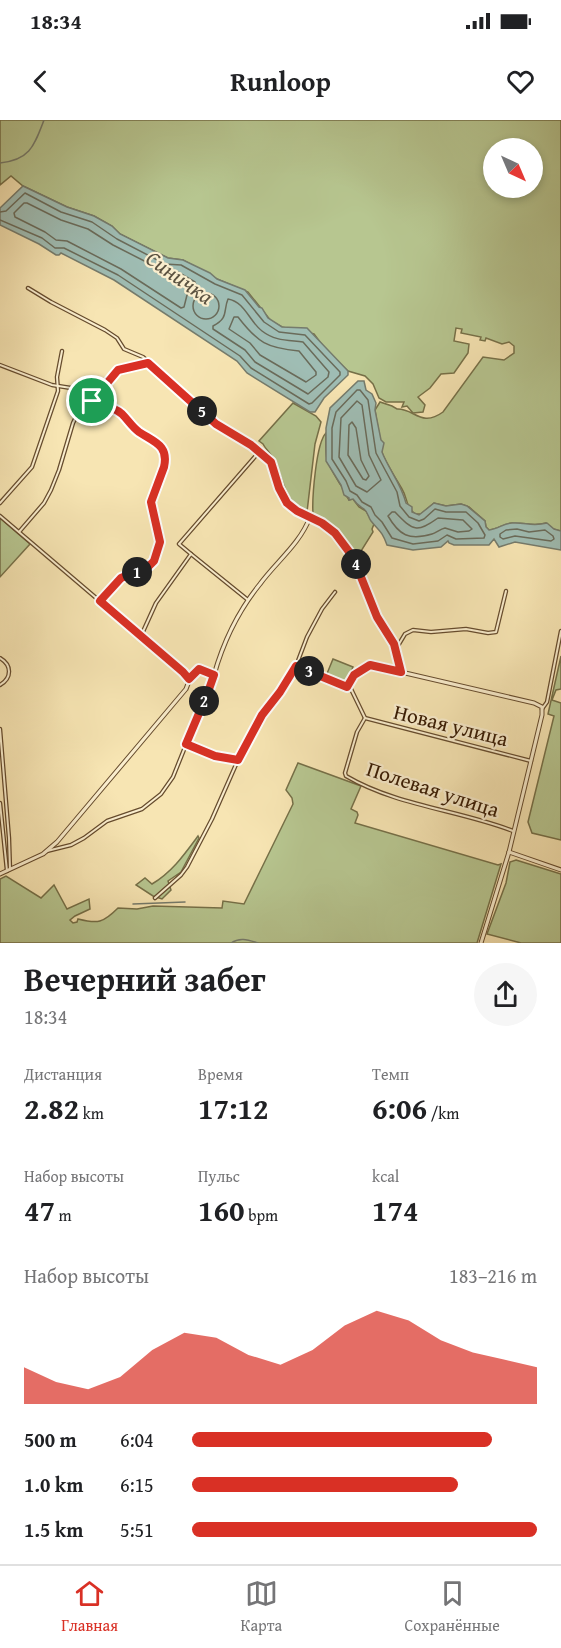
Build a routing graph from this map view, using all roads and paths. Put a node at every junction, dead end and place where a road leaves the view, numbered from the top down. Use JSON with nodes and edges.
{"nodes":[{"id":1,"x":28,"y":288,"type":"dead end"},
{"id":2,"x":62,"y":351,"type":"dead end"},
{"id":3,"x":148,"y":363,"type":"junction"},
{"id":4,"x":0,"y":365,"type":"edge"},
{"id":5,"x":57,"y":385,"type":"junction"},
{"id":6,"x":92,"y":401,"type":"junction"},
{"id":7,"x":259,"y":452,"type":"junction"},
{"id":8,"x":0,"y":504,"type":"edge"},
{"id":9,"x":0,"y":516,"type":"edge"},
{"id":10,"x":310,"y":517,"type":"junction"},
{"id":11,"x":19,"y":532,"type":"junction"},
{"id":12,"x":190,"y":554,"type":"junction"},
{"id":13,"x":506,"y":591,"type":"dead end"},
{"id":14,"x":335,"y":592,"type":"dead end"},
{"id":15,"x":248,"y":600,"type":"junction"},
{"id":16,"x":100,"y":601,"type":"junction"},
{"id":17,"x":561,"y":632,"type":"edge"},
{"id":18,"x":141,"y":636,"type":"junction"},
{"id":19,"x":396,"y":649,"type":"junction"},
{"id":20,"x":0,"y":658,"type":"edge"},
{"id":21,"x":296,"y":666,"type":"junction"},
{"id":22,"x":401,"y":672,"type":"junction"},
{"id":23,"x":214,"y":675,"type":"junction"},
{"id":24,"x":189,"y":679,"type":"junction"},
{"id":25,"x":0,"y":685,"type":"edge"},
{"id":26,"x":347,"y":687,"type":"junction"},
{"id":27,"x":542,"y":709,"type":"junction"},
{"id":28,"x":364,"y":718,"type":"junction"},
{"id":29,"x":0,"y":729,"type":"edge"},
{"id":30,"x":186,"y":744,"type":"junction"},
{"id":31,"x":238,"y":760,"type":"junction"},
{"id":32,"x":531,"y":761,"type":"junction"},
{"id":33,"x":0,"y":803,"type":"edge"},
{"id":34,"x":513,"y":831,"type":"junction"},
{"id":35,"x":47,"y":851,"type":"junction"},
{"id":36,"x":509,"y":852,"type":"junction"},
{"id":37,"x":8,"y":870,"type":"junction"},
{"id":38,"x":561,"y":870,"type":"edge"},
{"id":39,"x":0,"y":874,"type":"edge"},
{"id":40,"x":155,"y":898,"type":"dead end"},
{"id":41,"x":481,"y":943,"type":"edge"}],
"edges":[{"from":1,"to":3,"type":"street"},
{"from":2,"to":5,"type":"street"},
{"from":3,"to":6,"type":"street"},
{"from":3,"to":7,"type":"street"},
{"from":4,"to":5,"type":"street"},
{"from":5,"to":6,"type":"street"},
{"from":5,"to":8,"type":"street"},
{"from":6,"to":11,"type":"street"},
{"from":6,"to":16,"type":"street"},
{"from":7,"to":10,"type":"street"},
{"from":7,"to":12,"type":"street"},
{"from":9,"to":11,"type":"street"},
{"from":10,"to":15,"type":"street"},
{"from":10,"to":19,"type":"street"},
{"from":11,"to":16,"type":"street"},
{"from":12,"to":15,"type":"street"},
{"from":12,"to":18,"type":"street"},
{"from":13,"to":19,"type":"street"},
{"from":14,"to":21,"type":"street"},
{"from":15,"to":23,"type":"street"},
{"from":16,"to":18,"type":"street"},
{"from":17,"to":27,"type":"street"},
{"from":18,"to":24,"type":"street"},
{"from":19,"to":22,"type":"street"},
{"from":20,"to":25,"type":"street"},
{"from":21,"to":26,"type":"street"},
{"from":21,"to":31,"type":"street"},
{"from":22,"to":26,"type":"street"},
{"from":22,"to":27,"type":"street"},
{"from":23,"to":24,"type":"street"},
{"from":23,"to":30,"type":"street"},
{"from":24,"to":35,"type":"street"},
{"from":26,"to":28,"type":"street"},
{"from":27,"to":32,"type":"street"},
{"from":28,"to":32,"type":"street","name":"Новая улица"},
{"from":28,"to":34,"type":"street","name":"Полевая улица"},
{"from":29,"to":37,"type":"street"},
{"from":30,"to":31,"type":"street"},
{"from":30,"to":35,"type":"street"},
{"from":31,"to":40,"type":"street"},
{"from":32,"to":34,"type":"street"},
{"from":33,"to":37,"type":"street"},
{"from":34,"to":36,"type":"street"},
{"from":35,"to":37,"type":"street"},
{"from":36,"to":38,"type":"street"},
{"from":36,"to":41,"type":"street"},
{"from":37,"to":39,"type":"street"}]}
